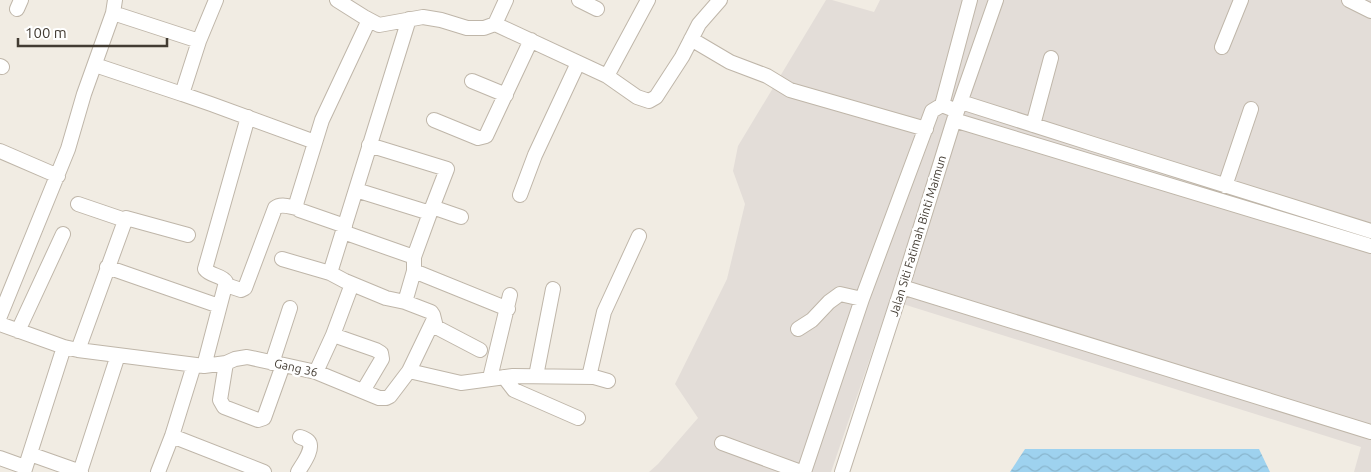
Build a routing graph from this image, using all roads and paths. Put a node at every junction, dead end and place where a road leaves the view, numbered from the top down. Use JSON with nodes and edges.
{"nodes":[{"id":1,"x":216,"y":0,"type":"edge"},
{"id":2,"x":337,"y":0,"type":"edge"},
{"id":3,"x":506,"y":0,"type":"edge"},
{"id":4,"x":579,"y":0,"type":"edge"},
{"id":5,"x":648,"y":0,"type":"edge"},
{"id":6,"x":720,"y":0,"type":"edge"},
{"id":7,"x":970,"y":0,"type":"edge"},
{"id":8,"x":996,"y":0,"type":"edge"},
{"id":9,"x":1241,"y":0,"type":"edge"},
{"id":10,"x":1349,"y":0,"type":"edge"},
{"id":11,"x":114,"y":6,"type":"edge"},
{"id":12,"x":597,"y":10,"type":"dead end"},
{"id":13,"x":1371,"y":11,"type":"edge"},
{"id":14,"x":408,"y":19,"type":"junction"},
{"id":15,"x":370,"y":20,"type":"junction"},
{"id":16,"x":495,"y":24,"type":"junction"},
{"id":17,"x":531,"y":40,"type":"junction"},
{"id":18,"x":691,"y":40,"type":"junction"},
{"id":19,"x":198,"y":41,"type":"junction"},
{"id":20,"x":1222,"y":47,"type":"dead end"},
{"id":21,"x":1051,"y":58,"type":"dead end"},
{"id":22,"x":578,"y":62,"type":"junction"},
{"id":23,"x":95,"y":65,"type":"junction"},
{"id":24,"x":607,"y":76,"type":"junction"},
{"id":25,"x":472,"y":81,"type":"dead end"},
{"id":26,"x":182,"y":94,"type":"junction"},
{"id":27,"x":506,"y":95,"type":"junction"},
{"id":28,"x":942,"y":106,"type":"junction"},
{"id":29,"x":1251,"y":109,"type":"dead end"},
{"id":30,"x":957,"y":111,"type":"junction"},
{"id":31,"x":248,"y":117,"type":"junction"},
{"id":32,"x":434,"y":120,"type":"dead end"},
{"id":33,"x":1032,"y":125,"type":"junction"},
{"id":34,"x":926,"y":129,"type":"junction"},
{"id":35,"x":315,"y":142,"type":"junction"},
{"id":36,"x":369,"y":146,"type":"junction"},
{"id":37,"x":0,"y":151,"type":"edge"},
{"id":38,"x":58,"y":176,"type":"junction"},
{"id":39,"x":1225,"y":186,"type":"junction"},
{"id":40,"x":356,"y":190,"type":"junction"},
{"id":41,"x":520,"y":195,"type":"dead end"},
{"id":42,"x":78,"y":204,"type":"dead end"},
{"id":43,"x":298,"y":208,"type":"junction"},
{"id":44,"x":431,"y":210,"type":"junction"},
{"id":45,"x":461,"y":217,"type":"dead end"},
{"id":46,"x":125,"y":220,"type":"junction"},
{"id":47,"x":344,"y":229,"type":"junction"},
{"id":48,"x":1371,"y":230,"type":"edge"},
{"id":49,"x":63,"y":234,"type":"dead end"},
{"id":50,"x":188,"y":235,"type":"dead end"},
{"id":51,"x":639,"y":236,"type":"dead end"},
{"id":52,"x":1371,"y":246,"type":"edge"},
{"id":53,"x":282,"y":259,"type":"dead end"},
{"id":54,"x":414,"y":264,"type":"junction"},
{"id":55,"x":107,"y":267,"type":"junction"},
{"id":56,"x":330,"y":273,"type":"junction"},
{"id":57,"x":352,"y":284,"type":"junction"},
{"id":58,"x":226,"y":285,"type":"junction"},
{"id":59,"x":902,"y":286,"type":"junction"},
{"id":60,"x":552,"y":290,"type":"dead end"},
{"id":61,"x":862,"y":299,"type":"junction"},
{"id":62,"x":405,"y":302,"type":"junction"},
{"id":63,"x":219,"y":306,"type":"junction"},
{"id":64,"x":290,"y":308,"type":"dead end"},
{"id":65,"x":0,"y":316,"type":"edge"},
{"id":66,"x":434,"y":319,"type":"junction"},
{"id":67,"x":0,"y":324,"type":"edge"},
{"id":68,"x":798,"y":329,"type":"dead end"},
{"id":69,"x":18,"y":331,"type":"junction"},
{"id":70,"x":333,"y":335,"type":"junction"},
{"id":71,"x":64,"y":347,"type":"junction"},
{"id":72,"x":78,"y":350,"type":"junction"},
{"id":73,"x":480,"y":350,"type":"dead end"},
{"id":74,"x":118,"y":355,"type":"junction"},
{"id":75,"x":226,"y":363,"type":"junction"},
{"id":76,"x":277,"y":364,"type":"junction"},
{"id":77,"x":199,"y":365,"type":"junction"},
{"id":78,"x":408,"y":371,"type":"junction"},
{"id":79,"x":316,"y":372,"type":"junction"},
{"id":80,"x":536,"y":376,"type":"junction"},
{"id":81,"x":504,"y":377,"type":"junction"},
{"id":82,"x":589,"y":377,"type":"junction"},
{"id":83,"x":490,"y":378,"type":"junction"},
{"id":84,"x":608,"y":381,"type":"dead end"},
{"id":85,"x":363,"y":391,"type":"junction"},
{"id":86,"x":578,"y":418,"type":"dead end"},
{"id":87,"x":1371,"y":432,"type":"edge"},
{"id":88,"x":172,"y":436,"type":"junction"},
{"id":89,"x":300,"y":437,"type":"dead end"},
{"id":90,"x":722,"y":443,"type":"dead end"},
{"id":91,"x":0,"y":458,"type":"edge"},
{"id":92,"x":26,"y":465,"type":"edge"},
{"id":93,"x":80,"y":472,"type":"edge"},
{"id":94,"x":158,"y":472,"type":"edge"},
{"id":95,"x":264,"y":472,"type":"edge"},
{"id":96,"x":298,"y":472,"type":"edge"},
{"id":97,"x":803,"y":472,"type":"edge"},
{"id":98,"x":842,"y":472,"type":"edge"}],
"edges":[{"from":1,"to":19,"type":"street"},
{"from":2,"to":15,"type":"street"},
{"from":3,"to":16,"type":"street"},
{"from":4,"to":12,"type":"street"},
{"from":5,"to":24,"type":"street"},
{"from":6,"to":18,"type":"street"},
{"from":7,"to":28,"type":"street"},
{"from":8,"to":30,"type":"street","name":"Jalan Siti Fatimah Binti Maimun"},
{"from":9,"to":20,"type":"street"},
{"from":10,"to":13,"type":"street"},
{"from":11,"to":19,"type":"street"},
{"from":11,"to":23,"type":"street"},
{"from":14,"to":15,"type":"street"},
{"from":14,"to":16,"type":"street"},
{"from":14,"to":36,"type":"street"},
{"from":15,"to":35,"type":"street"},
{"from":16,"to":17,"type":"street"},
{"from":17,"to":22,"type":"street"},
{"from":17,"to":27,"type":"street"},
{"from":18,"to":24,"type":"street"},
{"from":18,"to":34,"type":"street"},
{"from":19,"to":26,"type":"street"},
{"from":21,"to":33,"type":"street"},
{"from":22,"to":24,"type":"street"},
{"from":22,"to":41,"type":"street"},
{"from":23,"to":26,"type":"street"},
{"from":23,"to":38,"type":"street"},
{"from":25,"to":27,"type":"street"},
{"from":26,"to":31,"type":"street"},
{"from":27,"to":32,"type":"street"},
{"from":28,"to":30,"type":"street"},
{"from":28,"to":34,"type":"street"},
{"from":29,"to":39,"type":"street"},
{"from":30,"to":33,"type":"street"},
{"from":30,"to":52,"type":"street"},
{"from":30,"to":59,"type":"street","name":"Jalan Siti Fatimah Binti Maimun"},
{"from":31,"to":35,"type":"street"},
{"from":31,"to":58,"type":"street"},
{"from":33,"to":39,"type":"street"},
{"from":34,"to":61,"type":"street"},
{"from":35,"to":43,"type":"street"},
{"from":36,"to":40,"type":"street"},
{"from":36,"to":44,"type":"street"},
{"from":37,"to":38,"type":"street"},
{"from":38,"to":65,"type":"street"},
{"from":39,"to":48,"type":"street"},
{"from":40,"to":44,"type":"street"},
{"from":40,"to":47,"type":"street"},
{"from":42,"to":46,"type":"street"},
{"from":43,"to":47,"type":"street"},
{"from":43,"to":58,"type":"street"},
{"from":44,"to":45,"type":"street"},
{"from":44,"to":54,"type":"street"},
{"from":46,"to":50,"type":"street"},
{"from":46,"to":55,"type":"street"},
{"from":47,"to":54,"type":"street"},
{"from":47,"to":56,"type":"street"},
{"from":49,"to":69,"type":"street"},
{"from":51,"to":82,"type":"street"},
{"from":53,"to":56,"type":"street"},
{"from":54,"to":62,"type":"street"},
{"from":54,"to":83,"type":"street"},
{"from":55,"to":63,"type":"street"},
{"from":55,"to":72,"type":"street"},
{"from":56,"to":57,"type":"street"},
{"from":57,"to":62,"type":"street"},
{"from":57,"to":70,"type":"street"},
{"from":58,"to":63,"type":"street"},
{"from":59,"to":87,"type":"street"},
{"from":59,"to":98,"type":"street","name":"Jalan Siti Fatimah Binti Maimun"},
{"from":60,"to":80,"type":"street"},
{"from":61,"to":68,"type":"street"},
{"from":61,"to":97,"type":"street"},
{"from":62,"to":66,"type":"street"},
{"from":63,"to":77,"type":"street"},
{"from":64,"to":76,"type":"street"},
{"from":66,"to":73,"type":"street"},
{"from":66,"to":78,"type":"street"},
{"from":67,"to":69,"type":"street","name":"Gang 36"},
{"from":69,"to":71,"type":"street","name":"Gang 36"},
{"from":70,"to":79,"type":"street"},
{"from":70,"to":85,"type":"street"},
{"from":71,"to":72,"type":"street","name":"Gang 36"},
{"from":71,"to":92,"type":"street"},
{"from":72,"to":74,"type":"street","name":"Gang 36"},
{"from":74,"to":77,"type":"street","name":"Gang 36"},
{"from":74,"to":93,"type":"street"},
{"from":75,"to":76,"type":"street","name":"Gang 36"},
{"from":75,"to":76,"type":"street"},
{"from":75,"to":77,"type":"street","name":"Gang 36"},
{"from":76,"to":79,"type":"street","name":"Gang 36"},
{"from":77,"to":88,"type":"street"},
{"from":78,"to":83,"type":"street"},
{"from":78,"to":85,"type":"street","name":"Gang 36"},
{"from":79,"to":85,"type":"street","name":"Gang 36"},
{"from":80,"to":81,"type":"street"},
{"from":80,"to":82,"type":"street"},
{"from":81,"to":83,"type":"street"},
{"from":81,"to":86,"type":"street"},
{"from":82,"to":84,"type":"street"},
{"from":88,"to":94,"type":"street"},
{"from":88,"to":95,"type":"street"},
{"from":89,"to":96,"type":"street"},
{"from":90,"to":97,"type":"street"},
{"from":91,"to":92,"type":"street"},
{"from":92,"to":93,"type":"street"}]}
